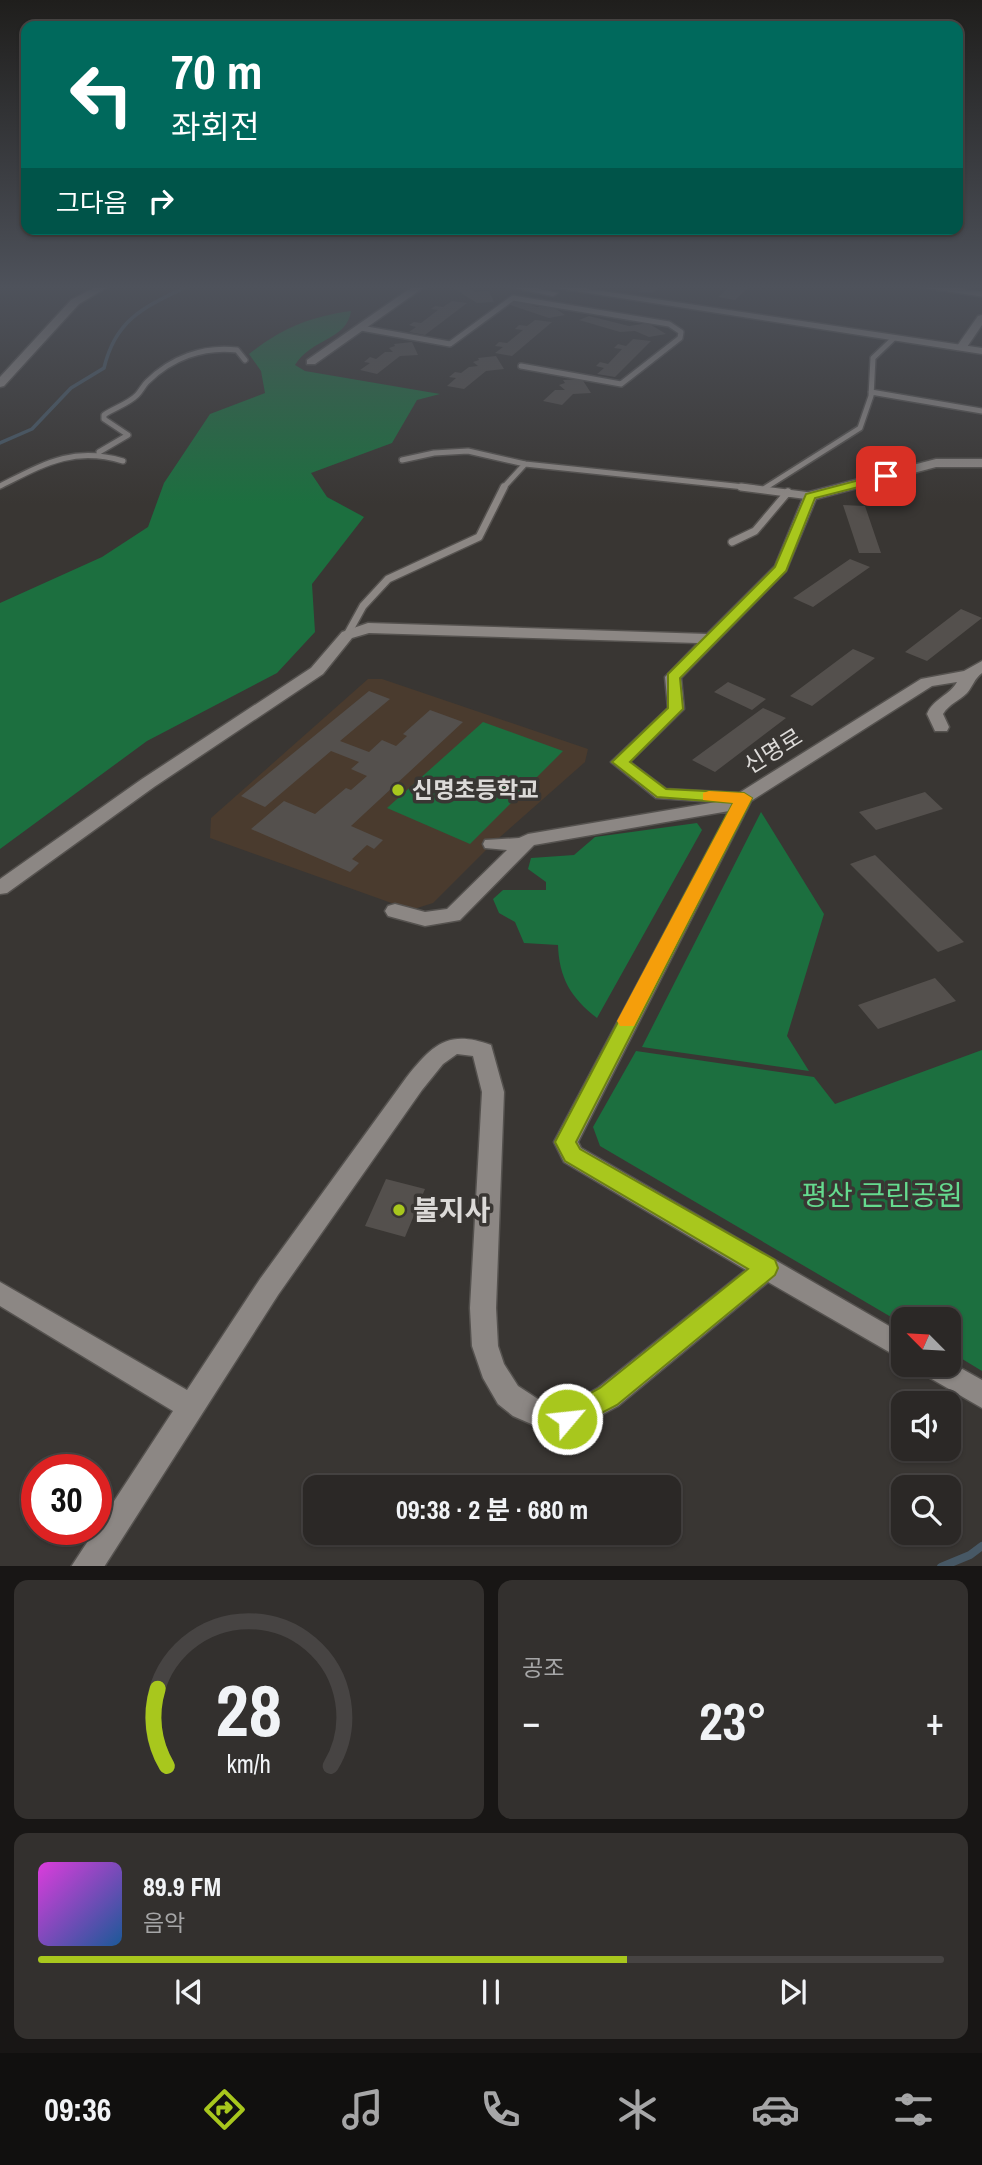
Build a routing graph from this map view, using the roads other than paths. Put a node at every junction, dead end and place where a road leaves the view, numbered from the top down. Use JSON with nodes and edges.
{"nodes":[{"id":1,"x":24,"y":358,"type":"edge"},
{"id":2,"x":184,"y":358,"type":"edge"},
{"id":3,"x":317,"y":358,"type":"edge"},
{"id":4,"x":654,"y":358,"type":"edge"},
{"id":5,"x":873,"y":358,"type":"edge"},
{"id":6,"x":311,"y":362,"type":"dead end"},
{"id":7,"x":521,"y":366,"type":"dead end"},
{"id":8,"x":0,"y":384,"type":"edge"},
{"id":9,"x":871,"y":392,"type":"junction"},
{"id":10,"x":982,"y":411,"type":"edge"},
{"id":11,"x":99,"y":452,"type":"junction"},
{"id":12,"x":402,"y":460,"type":"dead end"},
{"id":13,"x":123,"y":461,"type":"dead end"},
{"id":14,"x":982,"y":463,"type":"edge"},
{"id":15,"x":525,"y":464,"type":"junction"},
{"id":16,"x":0,"y":486,"type":"edge"},
{"id":17,"x":765,"y":488,"type":"junction"},
{"id":18,"x":788,"y":492,"type":"junction"},
{"id":19,"x":810,"y":496,"type":"junction"},
{"id":20,"x":732,"y":542,"type":"dead end"},
{"id":21,"x":347,"y":635,"type":"junction"},
{"id":22,"x":711,"y":639,"type":"junction"},
{"id":23,"x":923,"y":669,"type":"dead end"},
{"id":24,"x":975,"y":670,"type":"edge"},
{"id":25,"x":944,"y":679,"type":"junction"},
{"id":26,"x":941,"y":727,"type":"dead end"},
{"id":27,"x":744,"y":798,"type":"junction"},
{"id":28,"x":492,"y":844,"type":"dead end"},
{"id":29,"x":524,"y":844,"type":"junction"},
{"id":30,"x":0,"y":888,"type":"edge"},
{"id":31,"x":395,"y":911,"type":"dead end"},
{"id":32,"x":766,"y":1268,"type":"junction"},
{"id":33,"x":0,"y":1293,"type":"edge"},
{"id":34,"x":891,"y":1341,"type":"edge"},
{"id":35,"x":952,"y":1377,"type":"edge"},
{"id":36,"x":982,"y":1395,"type":"edge"},
{"id":37,"x":191,"y":1407,"type":"junction"},
{"id":38,"x":86,"y":1566,"type":"edge"}],
"edges":[{"from":1,"to":8,"type":"street"},
{"from":2,"to":11,"type":"lane"},
{"from":3,"to":6,"type":"street"},
{"from":4,"to":7,"type":"lane"},
{"from":5,"to":9,"type":"lane"},
{"from":9,"to":10,"type":"lane"},
{"from":9,"to":17,"type":"lane"},
{"from":11,"to":13,"type":"lane"},
{"from":11,"to":16,"type":"lane"},
{"from":12,"to":15,"type":"lane"},
{"from":14,"to":19,"type":"street"},
{"from":15,"to":17,"type":"lane"},
{"from":15,"to":21,"type":"lane"},
{"from":17,"to":18,"type":"lane"},
{"from":18,"to":19,"type":"lane"},
{"from":18,"to":20,"type":"lane"},
{"from":19,"to":22,"type":"street"},
{"from":21,"to":22,"type":"street"},
{"from":21,"to":30,"type":"street"},
{"from":22,"to":27,"type":"street"},
{"from":23,"to":25,"type":"street"},
{"from":24,"to":25,"type":"street","name":"신명로"},
{"from":24,"to":26,"type":"street"},
{"from":25,"to":27,"type":"street","name":"신명로"},
{"from":27,"to":29,"type":"street","name":"신명로"},
{"from":27,"to":32,"type":"street"},
{"from":28,"to":29,"type":"street"},
{"from":29,"to":31,"type":"street","name":"신명로"},
{"from":32,"to":34,"type":"street"},
{"from":32,"to":37,"type":"street"},
{"from":33,"to":37,"type":"street"},
{"from":35,"to":36,"type":"street"},
{"from":37,"to":38,"type":"street"}]}
